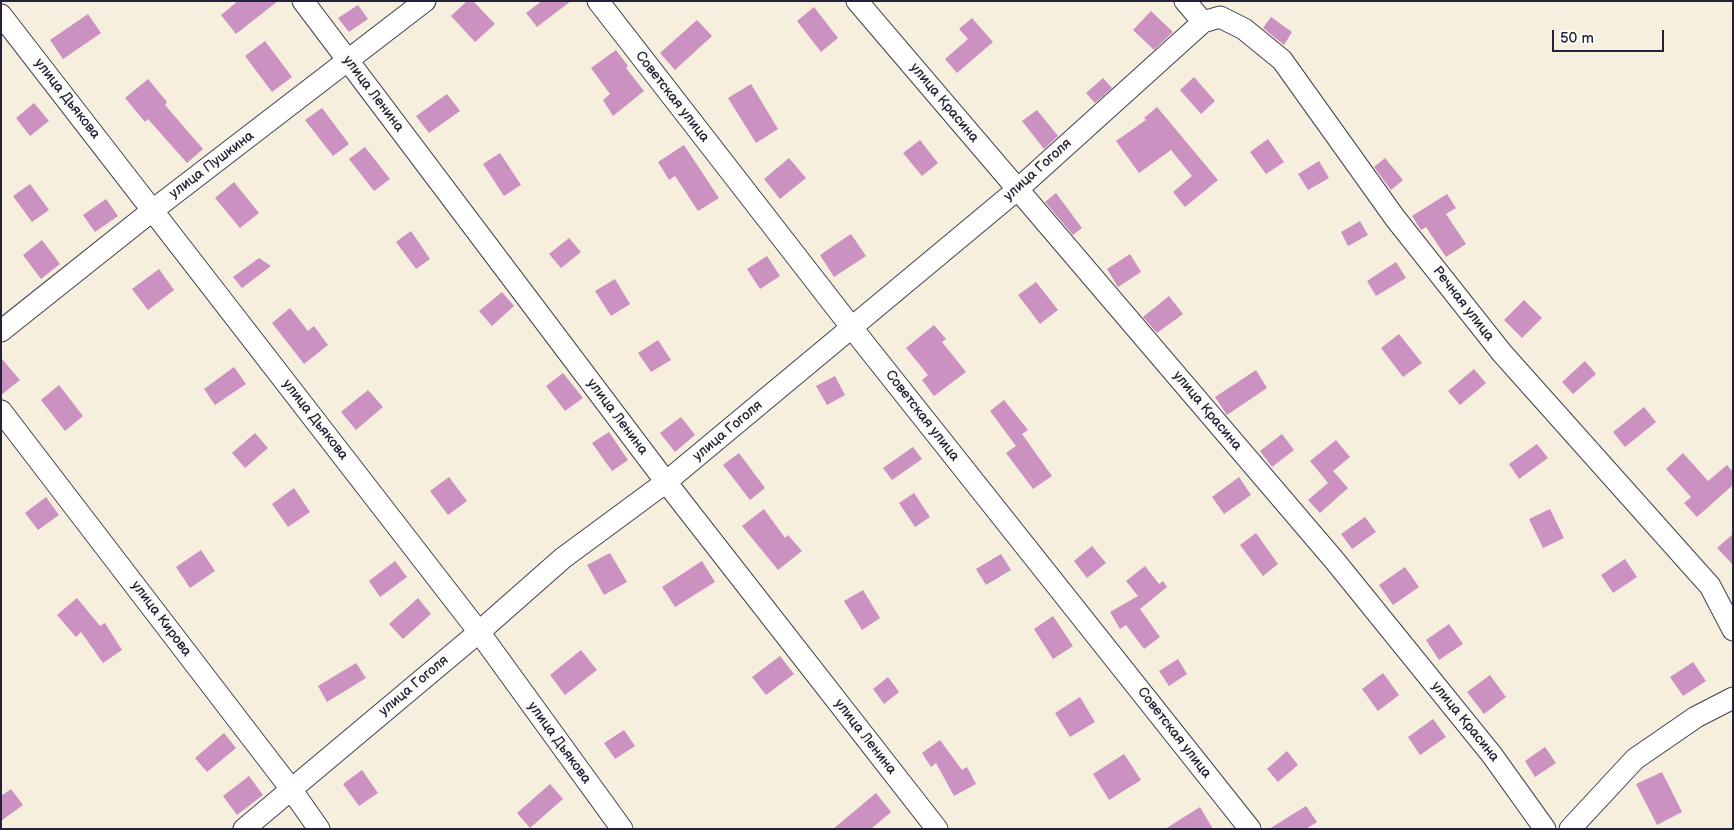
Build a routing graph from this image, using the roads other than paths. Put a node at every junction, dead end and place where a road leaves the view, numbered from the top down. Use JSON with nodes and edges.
{"nodes":[{"id":1,"x":303,"y":1,"type":"edge"},
{"id":2,"x":425,"y":1,"type":"edge"},
{"id":3,"x":598,"y":1,"type":"edge"},
{"id":4,"x":858,"y":1,"type":"edge"},
{"id":5,"x":1185,"y":1,"type":"edge"},
{"id":6,"x":1,"y":15,"type":"edge"},
{"id":7,"x":1203,"y":22,"type":"junction"},
{"id":8,"x":348,"y":61,"type":"junction"},
{"id":9,"x":1018,"y":190,"type":"junction"},
{"id":10,"x":153,"y":210,"type":"junction"},
{"id":11,"x":852,"y":328,"type":"junction"},
{"id":12,"x":1,"y":331,"type":"edge"},
{"id":13,"x":1,"y":411,"type":"edge"},
{"id":14,"x":666,"y":482,"type":"junction"},
{"id":15,"x":1733,"y":630,"type":"edge"},
{"id":16,"x":478,"y":632,"type":"junction"},
{"id":17,"x":1733,"y":698,"type":"edge"},
{"id":18,"x":291,"y":789,"type":"junction"},
{"id":19,"x":244,"y":829,"type":"edge"},
{"id":20,"x":319,"y":829,"type":"edge"},
{"id":21,"x":622,"y":829,"type":"edge"},
{"id":22,"x":937,"y":829,"type":"edge"},
{"id":23,"x":1250,"y":829,"type":"edge"},
{"id":24,"x":1545,"y":829,"type":"edge"},
{"id":25,"x":1570,"y":829,"type":"edge"}],
"edges":[{"from":1,"to":8,"type":"street","name":"улица Ленина"},
{"from":2,"to":8,"type":"street","name":"улица Пушкина"},
{"from":3,"to":11,"type":"street","name":"Советская улица"},
{"from":4,"to":9,"type":"street","name":"улица Красина"},
{"from":5,"to":7,"type":"street"},
{"from":6,"to":10,"type":"street","name":"улица Дьякова"},
{"from":7,"to":9,"type":"street","name":"улица Гоголя"},
{"from":7,"to":15,"type":"street","name":"Речная улица"},
{"from":8,"to":10,"type":"street","name":"улица Пушкина"},
{"from":8,"to":14,"type":"street","name":"улица Ленина"},
{"from":9,"to":11,"type":"street","name":"улица Гоголя"},
{"from":9,"to":24,"type":"street","name":"улица Красина"},
{"from":10,"to":12,"type":"street","name":"улица Пушкина"},
{"from":10,"to":16,"type":"street","name":"улица Дьякова"},
{"from":11,"to":14,"type":"street","name":"улица Гоголя"},
{"from":11,"to":23,"type":"street","name":"Советская улица"},
{"from":13,"to":18,"type":"street","name":"улица Кирова"},
{"from":14,"to":16,"type":"street","name":"улица Гоголя"},
{"from":14,"to":22,"type":"street","name":"улица Ленина"},
{"from":16,"to":18,"type":"street","name":"улица Гоголя"},
{"from":16,"to":21,"type":"street","name":"улица Дьякова"},
{"from":17,"to":25,"type":"street"},
{"from":18,"to":19,"type":"street","name":"улица Гоголя"},
{"from":18,"to":20,"type":"street","name":"улица Кирова"}]}
